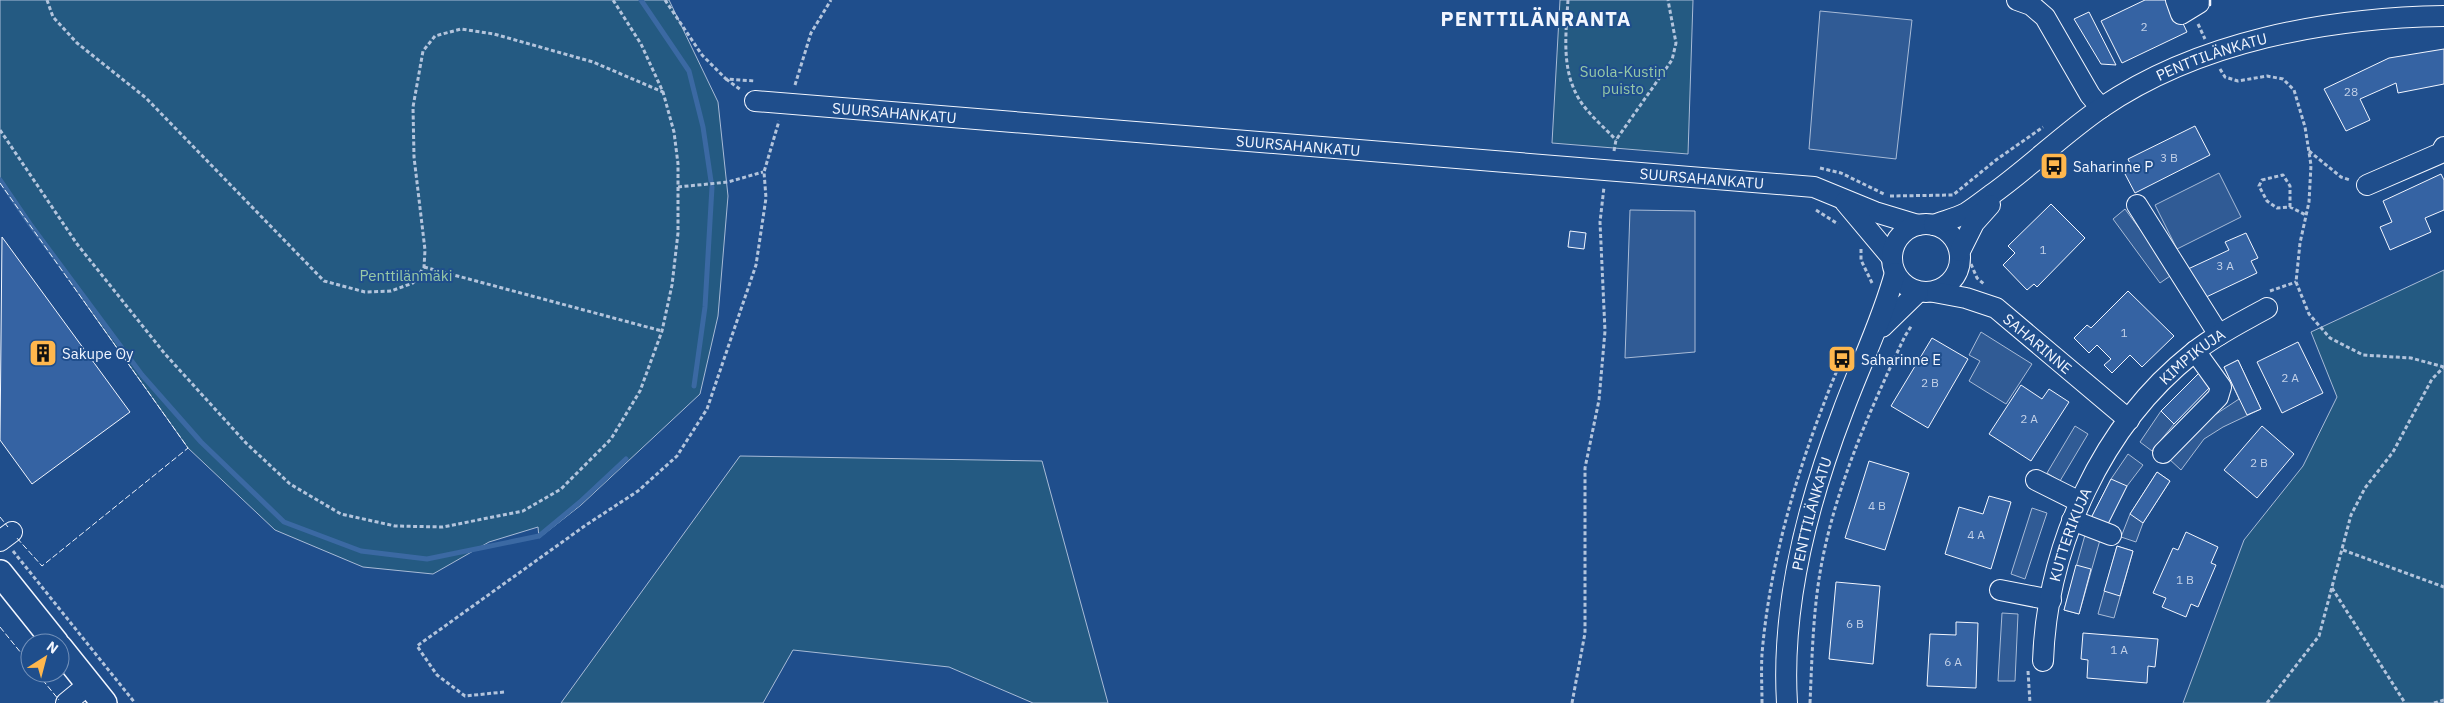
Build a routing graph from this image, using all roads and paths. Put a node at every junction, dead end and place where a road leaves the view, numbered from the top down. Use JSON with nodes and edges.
{"nodes":[{"id":1,"x":47,"y":0,"type":"edge"},
{"id":2,"x":613,"y":0,"type":"edge"},
{"id":3,"x":665,"y":0,"type":"edge"},
{"id":4,"x":831,"y":0,"type":"edge"},
{"id":5,"x":1568,"y":0,"type":"edge"},
{"id":6,"x":1668,"y":0,"type":"edge"},
{"id":7,"x":2017,"y":0,"type":"edge"},
{"id":8,"x":2189,"y":2,"type":"edge"},
{"id":9,"x":2444,"y":16,"type":"edge"},
{"id":10,"x":2211,"y":53,"type":"junction"},
{"id":11,"x":796,"y":84,"type":"junction"},
{"id":12,"x":805,"y":85,"type":"dead end"},
{"id":13,"x":755,"y":91,"type":"joint"},
{"id":14,"x":663,"y":92,"type":"junction"},
{"id":15,"x":787,"y":93,"type":"junction"},
{"id":16,"x":2101,"y":108,"type":"junction"},
{"id":17,"x":0,"y":130,"type":"edge"},
{"id":18,"x":1616,"y":140,"type":"junction"},
{"id":19,"x":2444,"y":148,"type":"edge"},
{"id":20,"x":1604,"y":150,"type":"dead end"},
{"id":21,"x":2309,"y":150,"type":"junction"},
{"id":22,"x":1614,"y":151,"type":"junction"},
{"id":23,"x":1624,"y":152,"type":"dead end"},
{"id":24,"x":1816,"y":167,"type":"dead end"},
{"id":25,"x":764,"y":172,"type":"junction"},
{"id":26,"x":1841,"y":173,"type":"dead end"},
{"id":27,"x":2012,"y":180,"type":"junction"},
{"id":28,"x":2367,"y":185,"type":"joint"},
{"id":29,"x":1604,"y":186,"type":"dead end"},
{"id":30,"x":678,"y":187,"type":"junction"},
{"id":31,"x":1840,"y":197,"type":"junction"},
{"id":32,"x":2137,"y":205,"type":"dead end"},
{"id":33,"x":2290,"y":207,"type":"junction"},
{"id":34,"x":2306,"y":215,"type":"junction"},
{"id":35,"x":1926,"y":225,"type":"junction"},
{"id":36,"x":1964,"y":258,"type":"junction"},
{"id":37,"x":1893,"y":266,"type":"junction"},
{"id":38,"x":424,"y":267,"type":"junction"},
{"id":39,"x":2296,"y":282,"type":"junction"},
{"id":40,"x":1985,"y":284,"type":"dead end"},
{"id":41,"x":1926,"y":292,"type":"junction"},
{"id":42,"x":2267,"y":300,"type":"joint"},
{"id":43,"x":1996,"y":308,"type":"junction"},
{"id":44,"x":1914,"y":323,"type":"dead end"},
{"id":45,"x":662,"y":331,"type":"junction"},
{"id":46,"x":1877,"y":332,"type":"junction"},
{"id":47,"x":2219,"y":335,"type":"junction"},
{"id":48,"x":2195,"y":351,"type":"junction"},
{"id":49,"x":2444,"y":367,"type":"edge"},
{"id":50,"x":2128,"y":420,"type":"junction"},
{"id":51,"x":2163,"y":453,"type":"dead end"},
{"id":52,"x":2036,"y":480,"type":"dead end"},
{"id":53,"x":2076,"y":511,"type":"junction"},
{"id":54,"x":2111,"y":535,"type":"dead end"},
{"id":55,"x":5,"y":537,"type":"edge"},
{"id":56,"x":2343,"y":550,"type":"junction"},
{"id":57,"x":0,"y":573,"type":"edge"},
{"id":58,"x":2444,"y":587,"type":"edge"},
{"id":59,"x":2332,"y":588,"type":"junction"},
{"id":60,"x":2000,"y":590,"type":"dead end"},
{"id":61,"x":2051,"y":600,"type":"junction"},
{"id":62,"x":48,"y":633,"type":"edge"},
{"id":63,"x":70,"y":660,"type":"edge"},
{"id":64,"x":2036,"y":663,"type":"joint"},
{"id":65,"x":504,"y":692,"type":"dead end"},
{"id":66,"x":97,"y":694,"type":"edge"},
{"id":67,"x":2444,"y":700,"type":"edge"},
{"id":68,"x":66,"y":703,"type":"edge"},
{"id":69,"x":135,"y":703,"type":"edge"},
{"id":70,"x":1572,"y":703,"type":"edge"},
{"id":71,"x":1788,"y":703,"type":"edge"},
{"id":72,"x":1810,"y":703,"type":"edge"},
{"id":73,"x":2030,"y":703,"type":"edge"},
{"id":74,"x":2267,"y":703,"type":"edge"},
{"id":75,"x":2405,"y":703,"type":"edge"},
{"id":76,"x":2434,"y":703,"type":"edge"}],
"edges":[{"from":1,"to":38,"type":"path"},
{"from":2,"to":14,"type":"path"},
{"from":3,"to":13,"type":"path"},
{"from":4,"to":11,"type":"path"},
{"from":5,"to":18,"type":"path"},
{"from":6,"to":18,"type":"path"},
{"from":7,"to":16,"type":"street"},
{"from":8,"to":10,"type":"path"},
{"from":9,"to":10,"type":"street","name":"PENTTILÄNKATU"},
{"from":10,"to":16,"type":"street","name":"PENTTILÄNKATU"},
{"from":10,"to":21,"type":"path"},
{"from":11,"to":12,"type":"path"},
{"from":11,"to":15,"type":"path"},
{"from":13,"to":15,"type":"street","name":"SUURSAHANKATU"},
{"from":14,"to":30,"type":"path"},
{"from":14,"to":38,"type":"path"},
{"from":15,"to":25,"type":"path"},
{"from":15,"to":31,"type":"street","name":"SUURSAHANKATU"},
{"from":16,"to":27,"type":"street","name":"PENTTILÄNKATU"},
{"from":17,"to":45,"type":"path"},
{"from":18,"to":22,"type":"path"},
{"from":19,"to":28,"type":"street"},
{"from":20,"to":22,"type":"path"},
{"from":21,"to":28,"type":"path"},
{"from":21,"to":34,"type":"path"},
{"from":22,"to":23,"type":"path"},
{"from":24,"to":26,"type":"path"},
{"from":25,"to":30,"type":"path"},
{"from":25,"to":65,"type":"path"},
{"from":27,"to":35,"type":"street","name":"PENTTILÄNKATU"},
{"from":27,"to":36,"type":"street","name":"PENTTILÄNKATU"},
{"from":29,"to":70,"type":"path"},
{"from":30,"to":45,"type":"path"},
{"from":31,"to":35,"type":"street","name":"SUURSAHANKATU"},
{"from":31,"to":37,"type":"street","name":"SUURSAHANKATU"},
{"from":32,"to":47,"type":"street"},
{"from":33,"to":33,"type":"path"},
{"from":33,"to":34,"type":"path"},
{"from":34,"to":39,"type":"path"},
{"from":35,"to":36,"type":"street"},
{"from":35,"to":37,"type":"street"},
{"from":36,"to":40,"type":"path"},
{"from":36,"to":41,"type":"street"},
{"from":36,"to":43,"type":"street"},
{"from":37,"to":41,"type":"street"},
{"from":37,"to":46,"type":"street","name":"PENTTILÄNKATU"},
{"from":38,"to":45,"type":"path"},
{"from":39,"to":42,"type":"path"},
{"from":39,"to":49,"type":"path"},
{"from":41,"to":43,"type":"street","name":"SAHARINNE"},
{"from":41,"to":46,"type":"street"},
{"from":42,"to":47,"type":"street","name":"KIMPIKUJA"},
{"from":43,"to":50,"type":"street","name":"SAHARINNE"},
{"from":44,"to":72,"type":"path"},
{"from":46,"to":71,"type":"street","name":"PENTTILÄNKATU"},
{"from":47,"to":48,"type":"street","name":"KIMPIKUJA"},
{"from":48,"to":50,"type":"street","name":"KIMPIKUJA"},
{"from":48,"to":51,"type":"street"},
{"from":49,"to":56,"type":"path"},
{"from":50,"to":53,"type":"street","name":"KUTTERIKUJA"},
{"from":52,"to":53,"type":"street"},
{"from":53,"to":54,"type":"street"},
{"from":53,"to":61,"type":"street","name":"KUTTERIKUJA"},
{"from":55,"to":69,"type":"path"},
{"from":56,"to":58,"type":"path"},
{"from":56,"to":59,"type":"path"},
{"from":57,"to":62,"type":"main road"},
{"from":59,"to":74,"type":"path"},
{"from":59,"to":75,"type":"path"},
{"from":60,"to":61,"type":"street"},
{"from":61,"to":64,"type":"street","name":"KUTTERIKUJA"},
{"from":63,"to":66,"type":"main road"},
{"from":64,"to":73,"type":"path"},
{"from":66,"to":68,"type":"street"},
{"from":67,"to":76,"type":"path"}]}
